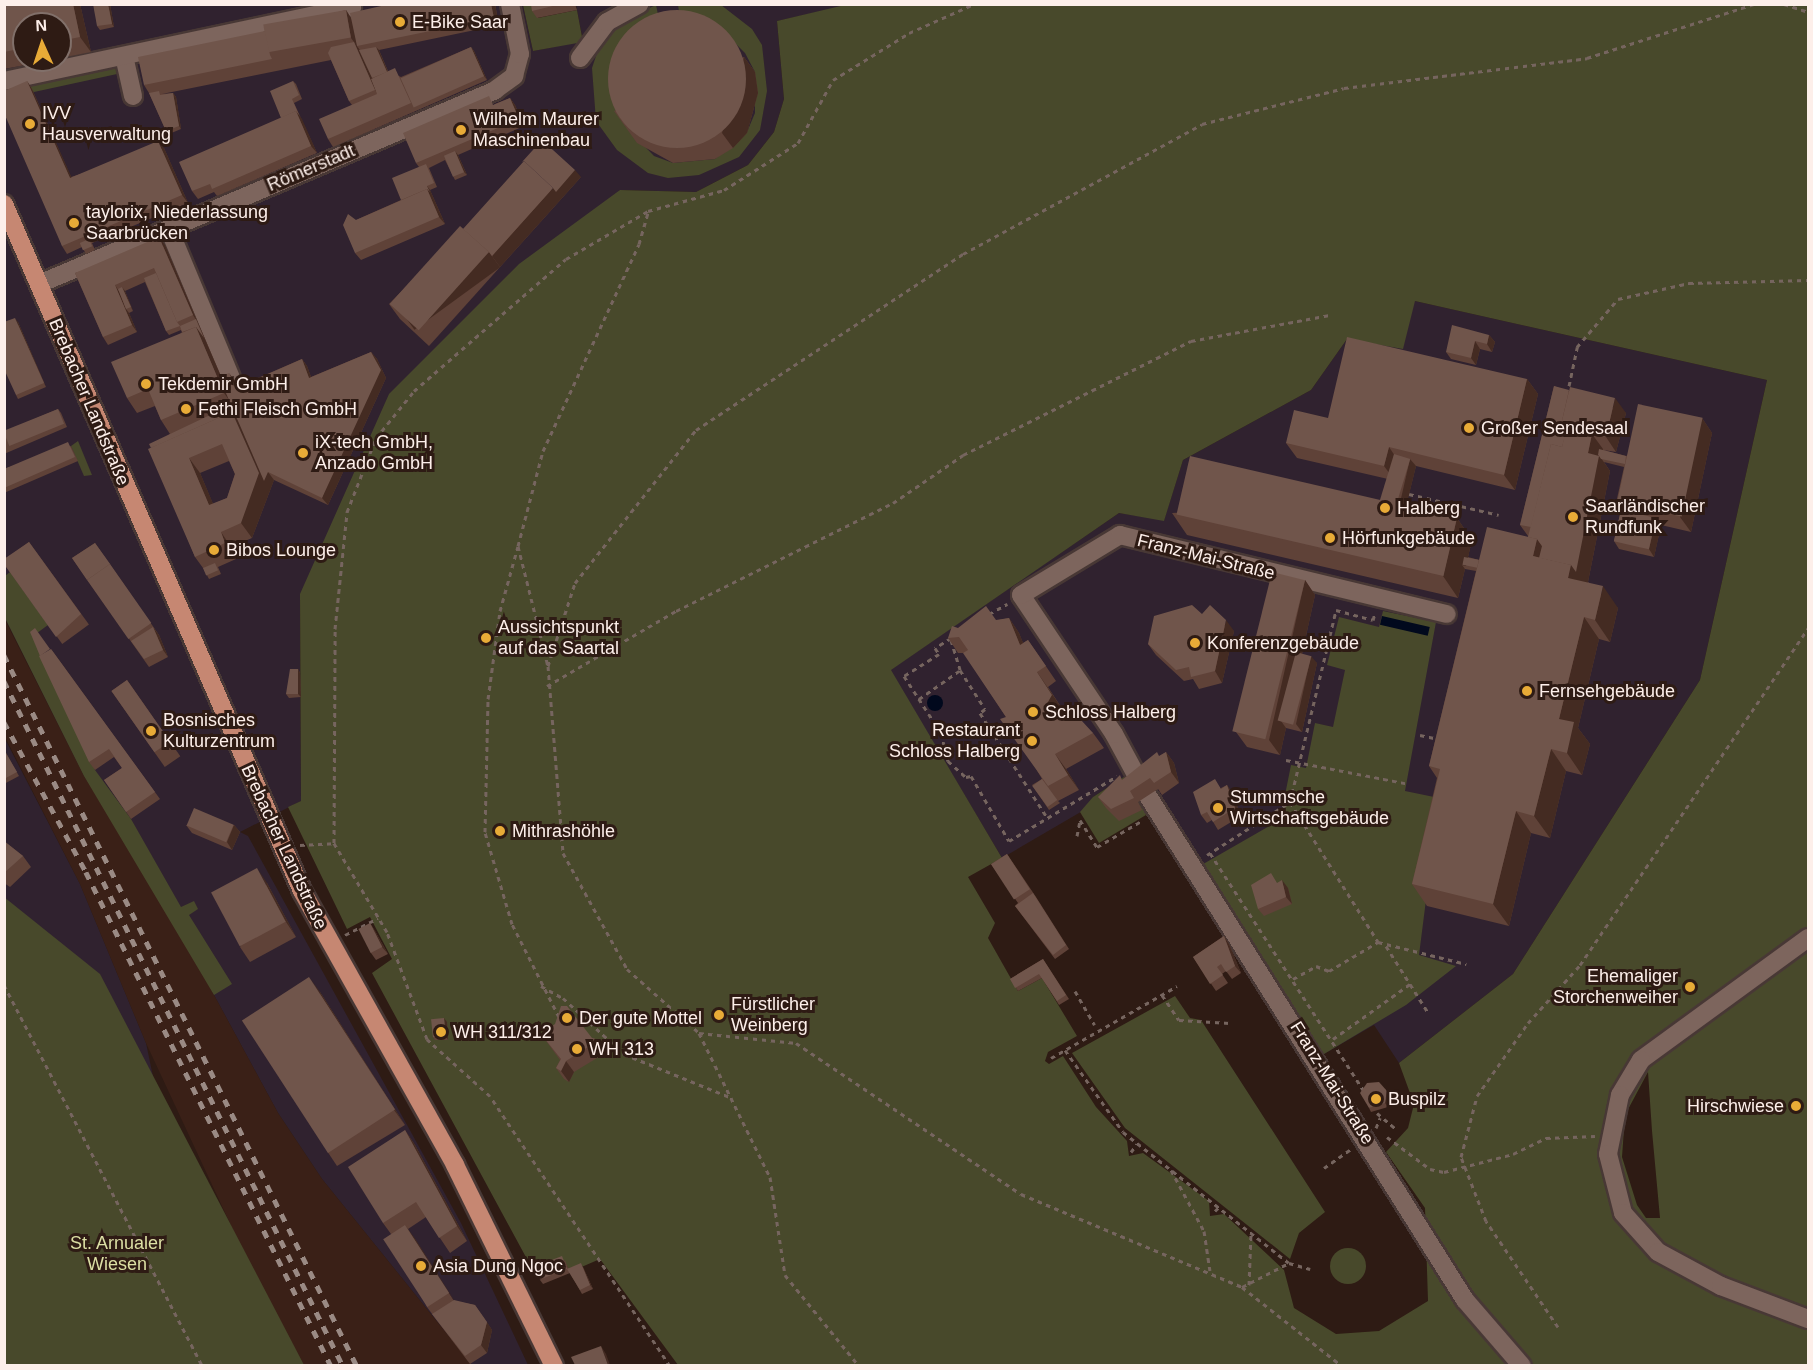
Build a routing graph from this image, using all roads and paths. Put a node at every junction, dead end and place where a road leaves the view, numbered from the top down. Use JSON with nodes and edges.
{"nodes":[{"id":1,"x":510,"y":4,"type":"edge"},
{"id":2,"x":639,"y":4,"type":"edge"},
{"id":3,"x":974,"y":4,"type":"edge"},
{"id":4,"x":1754,"y":4,"type":"edge"},
{"id":5,"x":1784,"y":4,"type":"edge"},
{"id":6,"x":352,"y":7,"type":"dead end"},
{"id":7,"x":1809,"y":12,"type":"edge"},
{"id":8,"x":124,"y":56,"type":"junction"},
{"id":9,"x":579,"y":58,"type":"dead end"},
{"id":10,"x":4,"y":81,"type":"edge"},
{"id":11,"x":133,"y":96,"type":"dead end"},
{"id":12,"x":4,"y":204,"type":"edge"},
{"id":13,"x":648,"y":211,"type":"junction"},
{"id":14,"x":169,"y":229,"type":"junction"},
{"id":15,"x":1809,"y":280,"type":"edge"},
{"id":16,"x":39,"y":284,"type":"junction"},
{"id":17,"x":1330,"y":315,"type":"dead end"},
{"id":18,"x":231,"y":378,"type":"edge"},
{"id":19,"x":1569,"y":386,"type":"edge"},
{"id":20,"x":1409,"y":494,"type":"dead end"},
{"id":21,"x":1499,"y":515,"type":"dead end"},
{"id":22,"x":518,"y":546,"type":"junction"},
{"id":23,"x":1022,"y":595,"type":"junction"},
{"id":24,"x":1378,"y":598,"type":"junction"},
{"id":25,"x":1447,"y":614,"type":"dead end"},
{"id":26,"x":984,"y":617,"type":"edge"},
{"id":27,"x":1809,"y":628,"type":"edge"},
{"id":28,"x":959,"y":633,"type":"edge"},
{"id":29,"x":951,"y":638,"type":"junction"},
{"id":30,"x":548,"y":666,"type":"junction"},
{"id":31,"x":960,"y":670,"type":"junction"},
{"id":32,"x":547,"y":687,"type":"junction"},
{"id":33,"x":919,"y":699,"type":"junction"},
{"id":34,"x":1420,"y":735,"type":"dead end"},
{"id":35,"x":1447,"y":741,"type":"edge"},
{"id":36,"x":1286,"y":760,"type":"dead end"},
{"id":37,"x":1301,"y":763,"type":"junction"},
{"id":38,"x":1130,"y":768,"type":"junction"},
{"id":39,"x":1409,"y":784,"type":"dead end"},
{"id":40,"x":1290,"y":802,"type":"junction"},
{"id":41,"x":1048,"y":819,"type":"junction"},
{"id":42,"x":1150,"y":829,"type":"dead end"},
{"id":43,"x":1077,"y":836,"type":"dead end"},
{"id":44,"x":334,"y":843,"type":"junction"},
{"id":45,"x":282,"y":846,"type":"junction"},
{"id":46,"x":1210,"y":853,"type":"junction"},
{"id":47,"x":1187,"y":861,"type":"junction"},
{"id":48,"x":378,"y":918,"type":"junction"},
{"id":49,"x":348,"y":934,"type":"dead end"},
{"id":50,"x":1809,"y":938,"type":"edge"},
{"id":51,"x":1378,"y":942,"type":"junction"},
{"id":52,"x":1386,"y":946,"type":"junction"},
{"id":53,"x":1466,"y":964,"type":"dead end"},
{"id":54,"x":1292,"y":979,"type":"junction"},
{"id":55,"x":1410,"y":984,"type":"junction"},
{"id":56,"x":4,"y":985,"type":"edge"},
{"id":57,"x":540,"y":986,"type":"junction"},
{"id":58,"x":1177,"y":987,"type":"dead end"},
{"id":59,"x":1075,"y":991,"type":"dead end"},
{"id":60,"x":1162,"y":995,"type":"junction"},
{"id":61,"x":1429,"y":1014,"type":"dead end"},
{"id":62,"x":1230,"y":1023,"type":"dead end"},
{"id":63,"x":567,"y":1025,"type":"edge"},
{"id":64,"x":1095,"y":1025,"type":"dead end"},
{"id":65,"x":699,"y":1033,"type":"junction"},
{"id":66,"x":1332,"y":1039,"type":"junction"},
{"id":67,"x":1065,"y":1050,"type":"junction"},
{"id":68,"x":1051,"y":1058,"type":"dead end"},
{"id":69,"x":1365,"y":1091,"type":"edge"},
{"id":70,"x":734,"y":1099,"type":"junction"},
{"id":71,"x":1377,"y":1113,"type":"dead end"},
{"id":72,"x":1395,"y":1128,"type":"dead end"},
{"id":73,"x":1596,"y":1136,"type":"dead end"},
{"id":74,"x":1387,"y":1137,"type":"dead end"},
{"id":75,"x":1366,"y":1139,"type":"junction"},
{"id":76,"x":1137,"y":1144,"type":"junction"},
{"id":77,"x":1131,"y":1152,"type":"dead end"},
{"id":78,"x":1464,"y":1165,"type":"junction"},
{"id":79,"x":1170,"y":1168,"type":"junction"},
{"id":80,"x":1324,"y":1168,"type":"dead end"},
{"id":81,"x":1220,"y":1206,"type":"junction"},
{"id":82,"x":1215,"y":1211,"type":"dead end"},
{"id":83,"x":1251,"y":1234,"type":"junction"},
{"id":84,"x":1289,"y":1263,"type":"junction"},
{"id":85,"x":1310,"y":1269,"type":"dead end"},
{"id":86,"x":1210,"y":1271,"type":"junction"},
{"id":87,"x":1249,"y":1285,"type":"junction"},
{"id":88,"x":1242,"y":1287,"type":"junction"},
{"id":89,"x":1809,"y":1320,"type":"edge"},
{"id":90,"x":1558,"y":1327,"type":"dead end"},
{"id":91,"x":850,"y":1357,"type":"junction"},
{"id":92,"x":202,"y":1365,"type":"edge"},
{"id":93,"x":554,"y":1365,"type":"edge"},
{"id":94,"x":670,"y":1365,"type":"edge"},
{"id":95,"x":850,"y":1365,"type":"edge"},
{"id":96,"x":859,"y":1365,"type":"edge"},
{"id":97,"x":1342,"y":1365,"type":"edge"},
{"id":98,"x":1522,"y":1365,"type":"edge"}],
"edges":[{"from":1,"to":14,"type":"street","name":"Römerstadt"},
{"from":2,"to":9,"type":"street"},
{"from":3,"to":13,"type":"path"},
{"from":4,"to":30,"type":"path"},
{"from":5,"to":7,"type":"path"},
{"from":6,"to":8,"type":"street"},
{"from":8,"to":10,"type":"street"},
{"from":8,"to":11,"type":"street"},
{"from":12,"to":16,"type":"main road","name":"Brebacher Landstraße"},
{"from":13,"to":22,"type":"path"},
{"from":13,"to":44,"type":"path"},
{"from":14,"to":16,"type":"street","name":"Römerstadt"},
{"from":14,"to":18,"type":"street"},
{"from":15,"to":19,"type":"path"},
{"from":16,"to":45,"type":"main road","name":"Brebacher Landstraße"},
{"from":17,"to":32,"type":"path"},
{"from":20,"to":21,"type":"path"},
{"from":22,"to":30,"type":"path"},
{"from":22,"to":57,"type":"path"},
{"from":23,"to":24,"type":"street","name":"Franz-Mai-Straße"},
{"from":23,"to":26,"type":"path"},
{"from":23,"to":38,"type":"street","name":"Franz-Mai-Straße"},
{"from":24,"to":25,"type":"street","name":"Franz-Mai-Straße"},
{"from":24,"to":37,"type":"path"},
{"from":27,"to":78,"type":"path"},
{"from":28,"to":29,"type":"path"},
{"from":29,"to":31,"type":"path"},
{"from":29,"to":33,"type":"path"},
{"from":30,"to":32,"type":"path"},
{"from":31,"to":33,"type":"path"},
{"from":31,"to":41,"type":"path"},
{"from":32,"to":65,"type":"path"},
{"from":33,"to":41,"type":"path"},
{"from":34,"to":35,"type":"path"},
{"from":36,"to":37,"type":"path"},
{"from":37,"to":39,"type":"path"},
{"from":37,"to":40,"type":"path"},
{"from":38,"to":41,"type":"path"},
{"from":38,"to":47,"type":"street","name":"Franz-Mai-Straße"},
{"from":40,"to":46,"type":"path"},
{"from":40,"to":51,"type":"path"},
{"from":42,"to":43,"type":"path"},
{"from":44,"to":45,"type":"path"},
{"from":44,"to":48,"type":"path"},
{"from":45,"to":93,"type":"main road","name":"Brebacher Landstraße"},
{"from":46,"to":47,"type":"path"},
{"from":46,"to":54,"type":"path"},
{"from":47,"to":75,"type":"street","name":"Franz-Mai-Straße"},
{"from":48,"to":49,"type":"path"},
{"from":48,"to":94,"type":"path"},
{"from":50,"to":89,"type":"street"},
{"from":51,"to":52,"type":"path"},
{"from":51,"to":54,"type":"path"},
{"from":52,"to":53,"type":"path"},
{"from":52,"to":55,"type":"path"},
{"from":54,"to":66,"type":"path"},
{"from":55,"to":61,"type":"path"},
{"from":55,"to":66,"type":"path"},
{"from":56,"to":92,"type":"path"},
{"from":57,"to":63,"type":"path"},
{"from":57,"to":70,"type":"path"},
{"from":58,"to":60,"type":"path"},
{"from":59,"to":64,"type":"path"},
{"from":60,"to":62,"type":"path"},
{"from":60,"to":67,"type":"path"},
{"from":65,"to":70,"type":"path"},
{"from":65,"to":86,"type":"path"},
{"from":66,"to":69,"type":"path"},
{"from":67,"to":68,"type":"path"},
{"from":67,"to":76,"type":"path"},
{"from":70,"to":91,"type":"path"},
{"from":71,"to":72,"type":"path"},
{"from":73,"to":78,"type":"path"},
{"from":74,"to":78,"type":"path"},
{"from":75,"to":80,"type":"path"},
{"from":75,"to":98,"type":"street","name":"Franz-Mai-Straße"},
{"from":76,"to":77,"type":"path"},
{"from":76,"to":79,"type":"path"},
{"from":78,"to":90,"type":"path"},
{"from":79,"to":81,"type":"path"},
{"from":79,"to":86,"type":"path"},
{"from":81,"to":82,"type":"path"},
{"from":81,"to":83,"type":"path"},
{"from":83,"to":84,"type":"path"},
{"from":83,"to":87,"type":"path"},
{"from":84,"to":85,"type":"path"},
{"from":84,"to":87,"type":"path"},
{"from":86,"to":88,"type":"path"},
{"from":87,"to":88,"type":"path"},
{"from":88,"to":97,"type":"path"},
{"from":91,"to":95,"type":"path"},
{"from":91,"to":96,"type":"path"}]}
